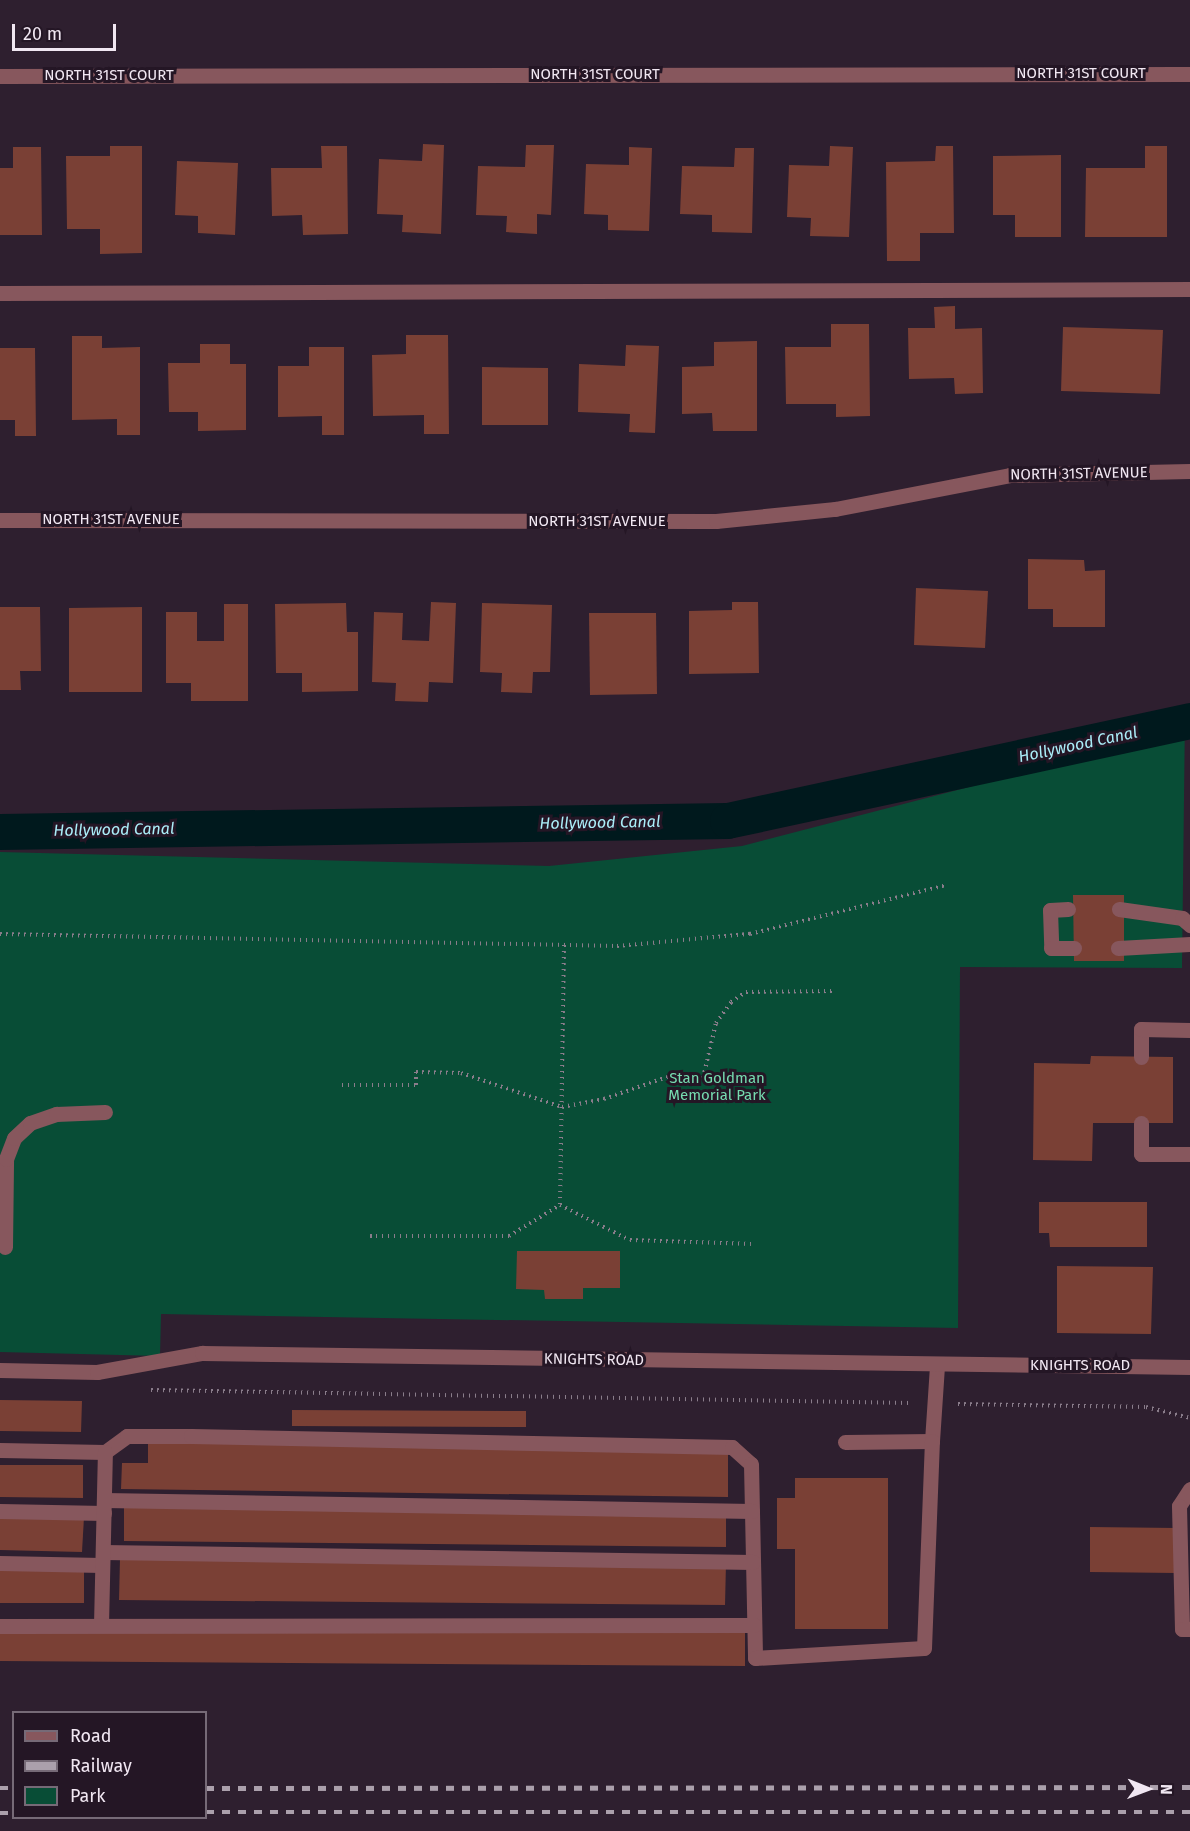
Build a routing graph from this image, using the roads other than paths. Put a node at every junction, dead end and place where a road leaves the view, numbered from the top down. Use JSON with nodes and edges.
{"nodes":[{"id":1,"x":1190,"y":74,"type":"edge"},
{"id":2,"x":0,"y":76,"type":"edge"},
{"id":3,"x":1190,"y":289,"type":"edge"},
{"id":4,"x":0,"y":293,"type":"edge"},
{"id":5,"x":1190,"y":471,"type":"edge"},
{"id":6,"x":0,"y":520,"type":"edge"},
{"id":7,"x":1068,"y":909,"type":"dead end"},
{"id":8,"x":1119,"y":909,"type":"dead end"},
{"id":9,"x":1190,"y":925,"type":"edge"},
{"id":10,"x":1190,"y":944,"type":"edge"},
{"id":11,"x":1074,"y":948,"type":"dead end"},
{"id":12,"x":1118,"y":948,"type":"dead end"},
{"id":13,"x":1190,"y":1030,"type":"edge"},
{"id":14,"x":1142,"y":1057,"type":"dead end"},
{"id":15,"x":105,"y":1112,"type":"dead end"},
{"id":16,"x":1142,"y":1123,"type":"dead end"},
{"id":17,"x":1190,"y":1154,"type":"edge"},
{"id":18,"x":5,"y":1247,"type":"dead end"},
{"id":19,"x":937,"y":1365,"type":"junction"},
{"id":20,"x":1190,"y":1366,"type":"edge"},
{"id":21,"x":0,"y":1370,"type":"edge"},
{"id":22,"x":932,"y":1441,"type":"junction"},
{"id":23,"x":845,"y":1442,"type":"dead end"},
{"id":24,"x":0,"y":1450,"type":"edge"},
{"id":25,"x":105,"y":1452,"type":"junction"},
{"id":26,"x":1190,"y":1489,"type":"edge"},
{"id":27,"x":104,"y":1507,"type":"junction"},
{"id":28,"x":0,"y":1511,"type":"edge"},
{"id":29,"x":752,"y":1511,"type":"junction"},
{"id":30,"x":103,"y":1558,"type":"junction"},
{"id":31,"x":753,"y":1562,"type":"junction"},
{"id":32,"x":0,"y":1563,"type":"edge"},
{"id":33,"x":101,"y":1625,"type":"junction"},
{"id":34,"x":754,"y":1625,"type":"junction"},
{"id":35,"x":0,"y":1626,"type":"edge"},
{"id":36,"x":1190,"y":1629,"type":"edge"}],
"edges":[{"from":1,"to":2,"type":"street","name":"NORTH 31ST COURT"},
{"from":3,"to":4,"type":"street"},
{"from":5,"to":6,"type":"street","name":"NORTH 31ST AVENUE"},
{"from":7,"to":11,"type":"street"},
{"from":8,"to":9,"type":"street"},
{"from":10,"to":12,"type":"street"},
{"from":13,"to":14,"type":"street"},
{"from":15,"to":18,"type":"street"},
{"from":16,"to":17,"type":"street"},
{"from":19,"to":20,"type":"street","name":"KNIGHTS ROAD"},
{"from":19,"to":21,"type":"street","name":"KNIGHTS ROAD"},
{"from":19,"to":22,"type":"street"},
{"from":22,"to":23,"type":"street"},
{"from":22,"to":34,"type":"street"},
{"from":24,"to":25,"type":"street"},
{"from":25,"to":27,"type":"street"},
{"from":25,"to":29,"type":"street"},
{"from":26,"to":36,"type":"street"},
{"from":27,"to":28,"type":"street"},
{"from":27,"to":29,"type":"street"},
{"from":27,"to":30,"type":"street"},
{"from":29,"to":31,"type":"street"},
{"from":30,"to":31,"type":"street"},
{"from":30,"to":32,"type":"street"},
{"from":30,"to":33,"type":"street"},
{"from":31,"to":34,"type":"street"},
{"from":33,"to":34,"type":"street"},
{"from":33,"to":35,"type":"street"}]}
